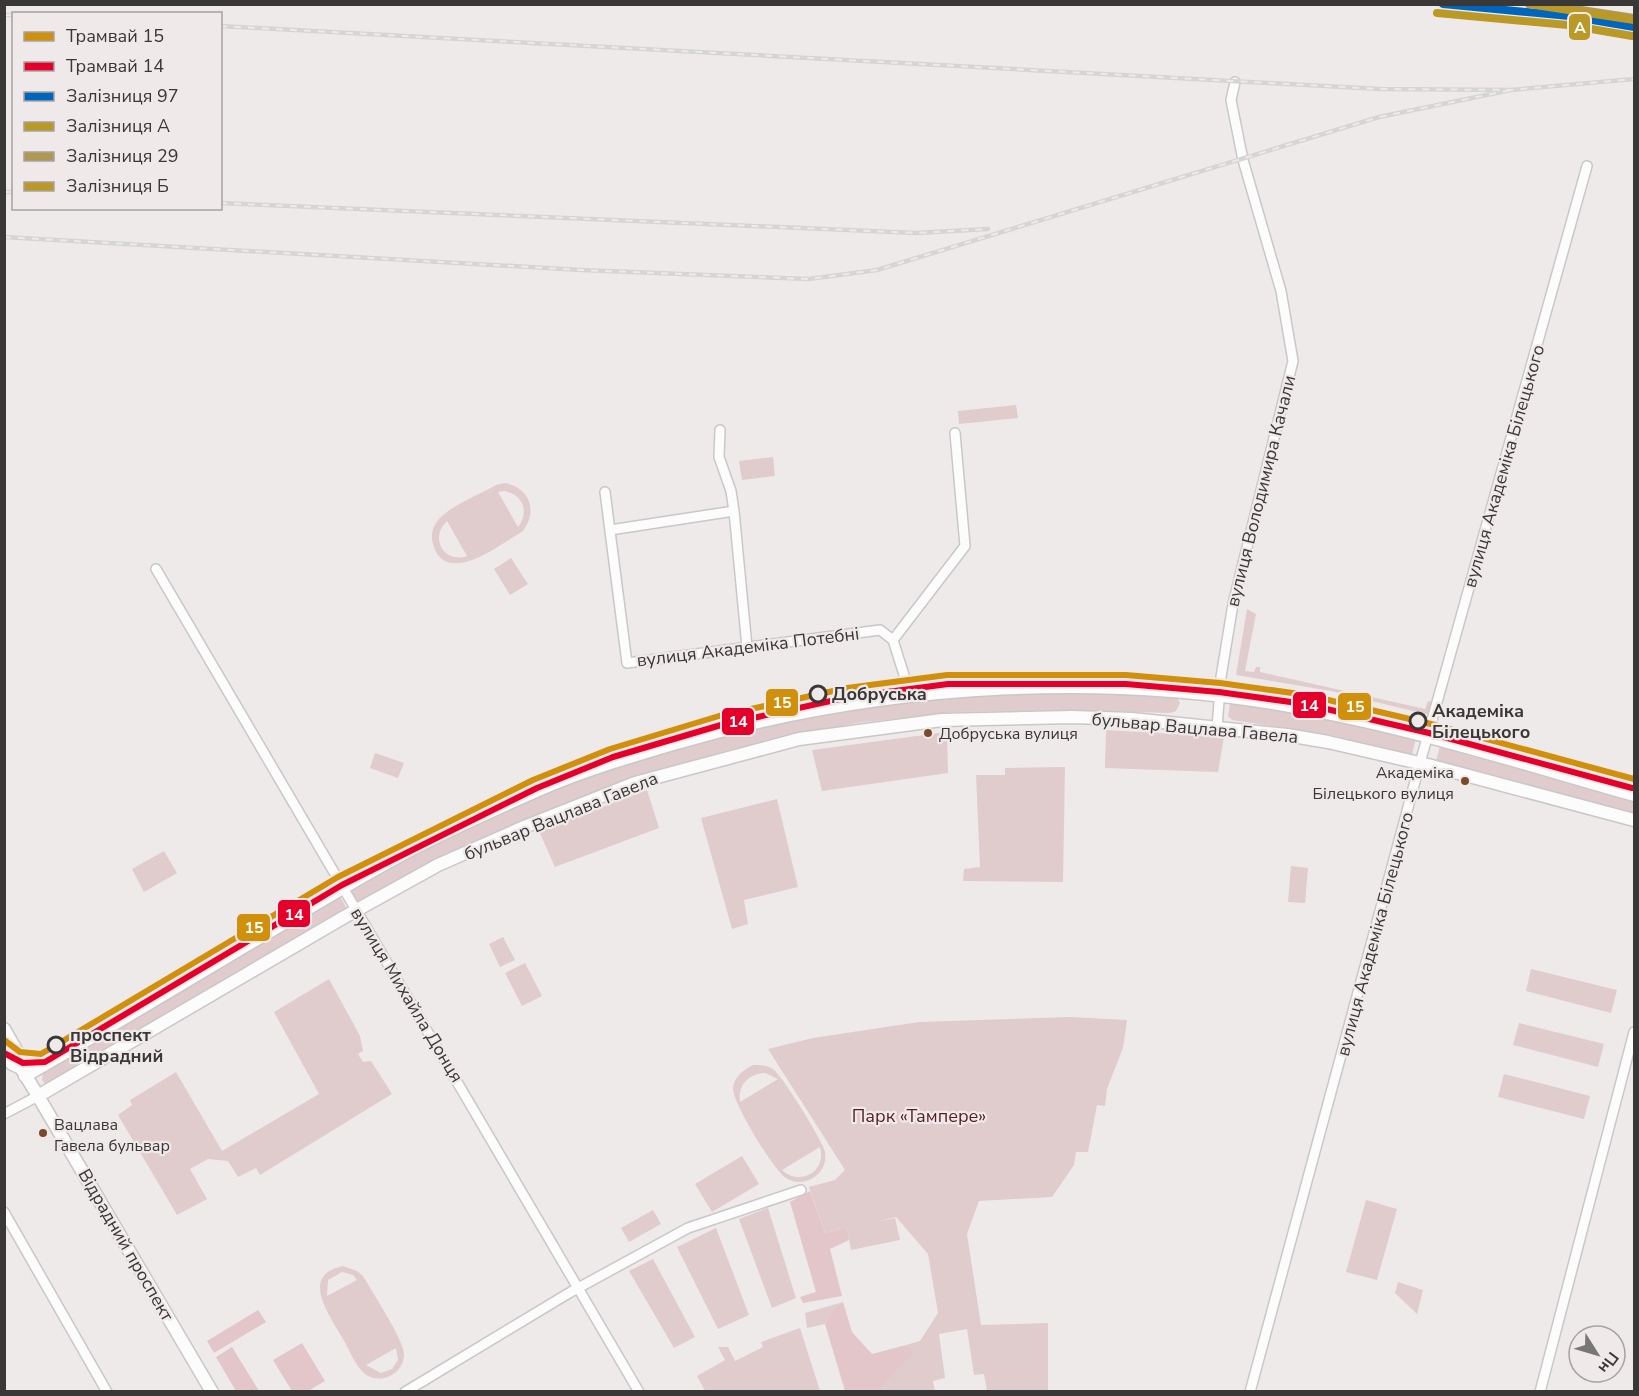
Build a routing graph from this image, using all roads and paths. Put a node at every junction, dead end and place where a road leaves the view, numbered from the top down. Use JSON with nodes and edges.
{"nodes":[{"id":1,"x":1235,"y":82,"type":"dead end"},
{"id":2,"x":1587,"y":165,"type":"dead end"},
{"id":3,"x":720,"y":430,"type":"dead end"},
{"id":4,"x":955,"y":433,"type":"dead end"},
{"id":5,"x":605,"y":492,"type":"dead end"},
{"id":6,"x":734,"y":511,"type":"junction"},
{"id":7,"x":610,"y":530,"type":"junction"},
{"id":8,"x":156,"y":569,"type":"dead end"},
{"id":9,"x":893,"y":640,"type":"junction"},
{"id":10,"x":747,"y":647,"type":"junction"},
{"id":11,"x":910,"y":694,"type":"junction"},
{"id":12,"x":1218,"y":696,"type":"junction"},
{"id":13,"x":1217,"y":728,"type":"junction"},
{"id":14,"x":1428,"y":737,"type":"junction"},
{"id":15,"x":1420,"y":763,"type":"junction"},
{"id":16,"x":1635,"y":795,"type":"edge"},
{"id":17,"x":1635,"y":820,"type":"edge"},
{"id":18,"x":344,"y":887,"type":"junction"},
{"id":19,"x":356,"y":910,"type":"junction"},
{"id":20,"x":4,"y":1029,"type":"edge"},
{"id":21,"x":1635,"y":1032,"type":"edge"},
{"id":22,"x":4,"y":1052,"type":"edge"},
{"id":23,"x":23,"y":1072,"type":"junction"},
{"id":24,"x":38,"y":1096,"type":"junction"},
{"id":25,"x":4,"y":1114,"type":"edge"},
{"id":26,"x":801,"y":1190,"type":"dead end"},
{"id":27,"x":4,"y":1212,"type":"edge"},
{"id":28,"x":578,"y":1289,"type":"junction"},
{"id":29,"x":107,"y":1392,"type":"edge"},
{"id":30,"x":212,"y":1392,"type":"edge"},
{"id":31,"x":405,"y":1392,"type":"edge"},
{"id":32,"x":639,"y":1392,"type":"edge"},
{"id":33,"x":1250,"y":1392,"type":"edge"},
{"id":34,"x":1540,"y":1392,"type":"edge"}],
"edges":[{"from":1,"to":12,"type":"street","name":"вулиця Володимира Качали"},
{"from":2,"to":14,"type":"street","name":"вулиця Академіка Білецького"},
{"from":3,"to":6,"type":"street"},
{"from":4,"to":9,"type":"street"},
{"from":5,"to":7,"type":"street","name":"вулиця Академіка Потебні"},
{"from":6,"to":7,"type":"street"},
{"from":6,"to":10,"type":"street"},
{"from":7,"to":10,"type":"street","name":"вулиця Академіка Потебні"},
{"from":8,"to":18,"type":"street","name":"вулиця Михайла Донця"},
{"from":9,"to":10,"type":"street","name":"вулиця Академіка Потебні"},
{"from":9,"to":11,"type":"street"},
{"from":11,"to":12,"type":"main road","name":"бульвар Вацлава Гавела"},
{"from":11,"to":18,"type":"main road","name":"бульвар Вацлава Гавела"},
{"from":12,"to":13,"type":"street","name":"вулиця Володимира Качали"},
{"from":12,"to":14,"type":"main road","name":"бульвар Вацлава Гавела"},
{"from":13,"to":15,"type":"main road","name":"бульвар Вацлава Гавела"},
{"from":13,"to":19,"type":"main road","name":"бульвар Вацлава Гавела"},
{"from":14,"to":15,"type":"street","name":"вулиця Академіка Білецького"},
{"from":14,"to":16,"type":"main road","name":"бульвар Вацлава Гавела"},
{"from":15,"to":17,"type":"main road","name":"бульвар Вацлава Гавела"},
{"from":15,"to":33,"type":"street","name":"вулиця Академіка Білецького"},
{"from":18,"to":19,"type":"street","name":"вулиця Михайла Донця"},
{"from":18,"to":23,"type":"main road","name":"бульвар Вацлава Гавела"},
{"from":19,"to":24,"type":"main road","name":"бульвар Вацлава Гавела"},
{"from":19,"to":28,"type":"street","name":"вулиця Михайла Донця"},
{"from":20,"to":23,"type":"main road","name":"Відрадний проспект"},
{"from":21,"to":34,"type":"street"},
{"from":22,"to":23,"type":"main road","name":"Відрадний проспект"},
{"from":23,"to":24,"type":"main road","name":"Відрадний проспект"},
{"from":24,"to":25,"type":"street"},
{"from":24,"to":30,"type":"main road","name":"Відрадний проспект"},
{"from":26,"to":28,"type":"street"},
{"from":27,"to":29,"type":"street"},
{"from":28,"to":31,"type":"street"},
{"from":28,"to":32,"type":"street","name":"вулиця Михайла Донця"}]}
